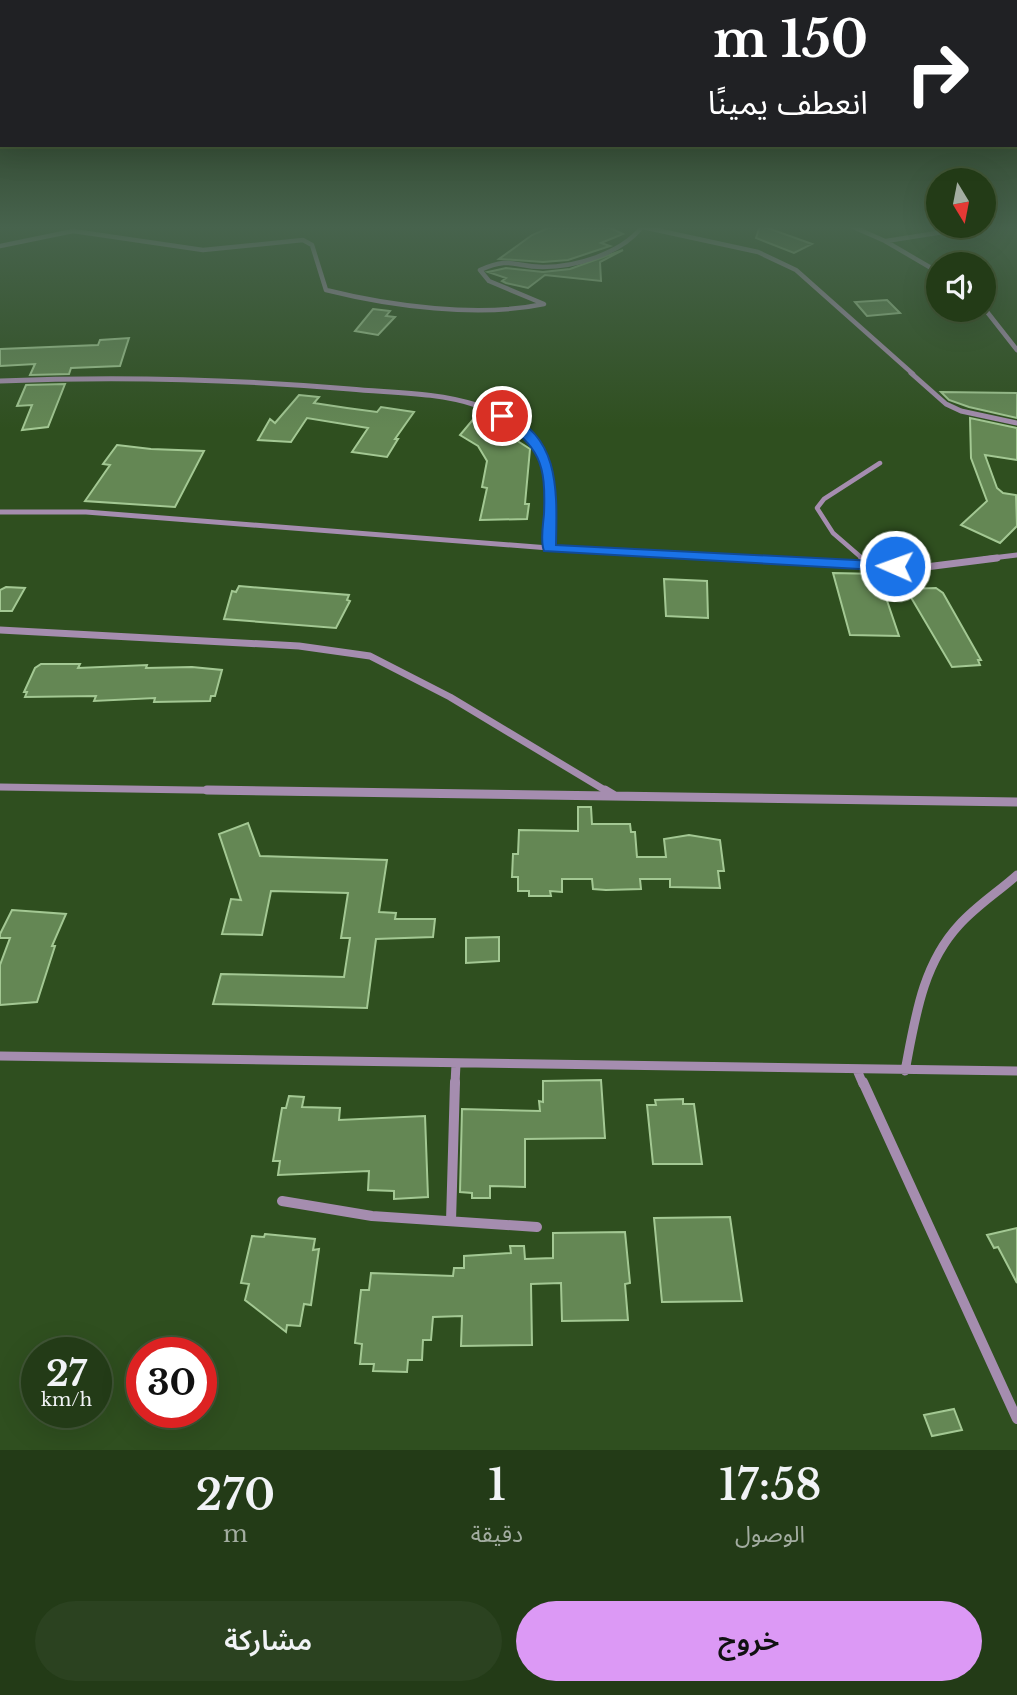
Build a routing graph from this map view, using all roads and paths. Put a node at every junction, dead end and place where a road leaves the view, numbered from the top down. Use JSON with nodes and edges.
{"nodes":[{"id":1,"x":338,"y":294,"type":"edge"},
{"id":2,"x":521,"y":294,"type":"edge"},
{"id":3,"x":823,"y":294,"type":"edge"},
{"id":4,"x":994,"y":322,"type":"edge"},
{"id":5,"x":1017,"y":350,"type":"edge"},
{"id":6,"x":0,"y":381,"type":"edge"},
{"id":7,"x":1017,"y":423,"type":"edge"},
{"id":8,"x":880,"y":463,"type":"dead end"},
{"id":9,"x":0,"y":512,"type":"edge"},
{"id":10,"x":549,"y":548,"type":"junction"},
{"id":11,"x":1017,"y":555,"type":"edge"},
{"id":12,"x":872,"y":566,"type":"junction"},
{"id":13,"x":0,"y":630,"type":"edge"},
{"id":14,"x":0,"y":787,"type":"edge"},
{"id":15,"x":616,"y":796,"type":"junction"},
{"id":16,"x":1017,"y":802,"type":"edge"},
{"id":17,"x":1017,"y":876,"type":"edge"},
{"id":18,"x":0,"y":1056,"type":"edge"},
{"id":19,"x":456,"y":1064,"type":"junction"},
{"id":20,"x":858,"y":1070,"type":"junction"},
{"id":21,"x":905,"y":1071,"type":"junction"},
{"id":22,"x":1017,"y":1071,"type":"edge"},
{"id":23,"x":282,"y":1201,"type":"dead end"},
{"id":24,"x":451,"y":1221,"type":"junction"},
{"id":25,"x":537,"y":1227,"type":"dead end"},
{"id":26,"x":1017,"y":1419,"type":"edge"}],
"edges":[{"from":1,"to":2,"type":"street"},
{"from":3,"to":7,"type":"street"},
{"from":4,"to":5,"type":"street"},
{"from":6,"to":10,"type":"street"},
{"from":8,"to":12,"type":"lane"},
{"from":9,"to":10,"type":"street"},
{"from":10,"to":12,"type":"street"},
{"from":11,"to":12,"type":"street"},
{"from":13,"to":15,"type":"street"},
{"from":14,"to":15,"type":"street"},
{"from":15,"to":16,"type":"street"},
{"from":17,"to":21,"type":"street"},
{"from":18,"to":19,"type":"street"},
{"from":19,"to":20,"type":"street"},
{"from":19,"to":24,"type":"street"},
{"from":20,"to":21,"type":"street"},
{"from":20,"to":26,"type":"street"},
{"from":21,"to":22,"type":"street"},
{"from":23,"to":24,"type":"street"},
{"from":24,"to":25,"type":"street"}]}
